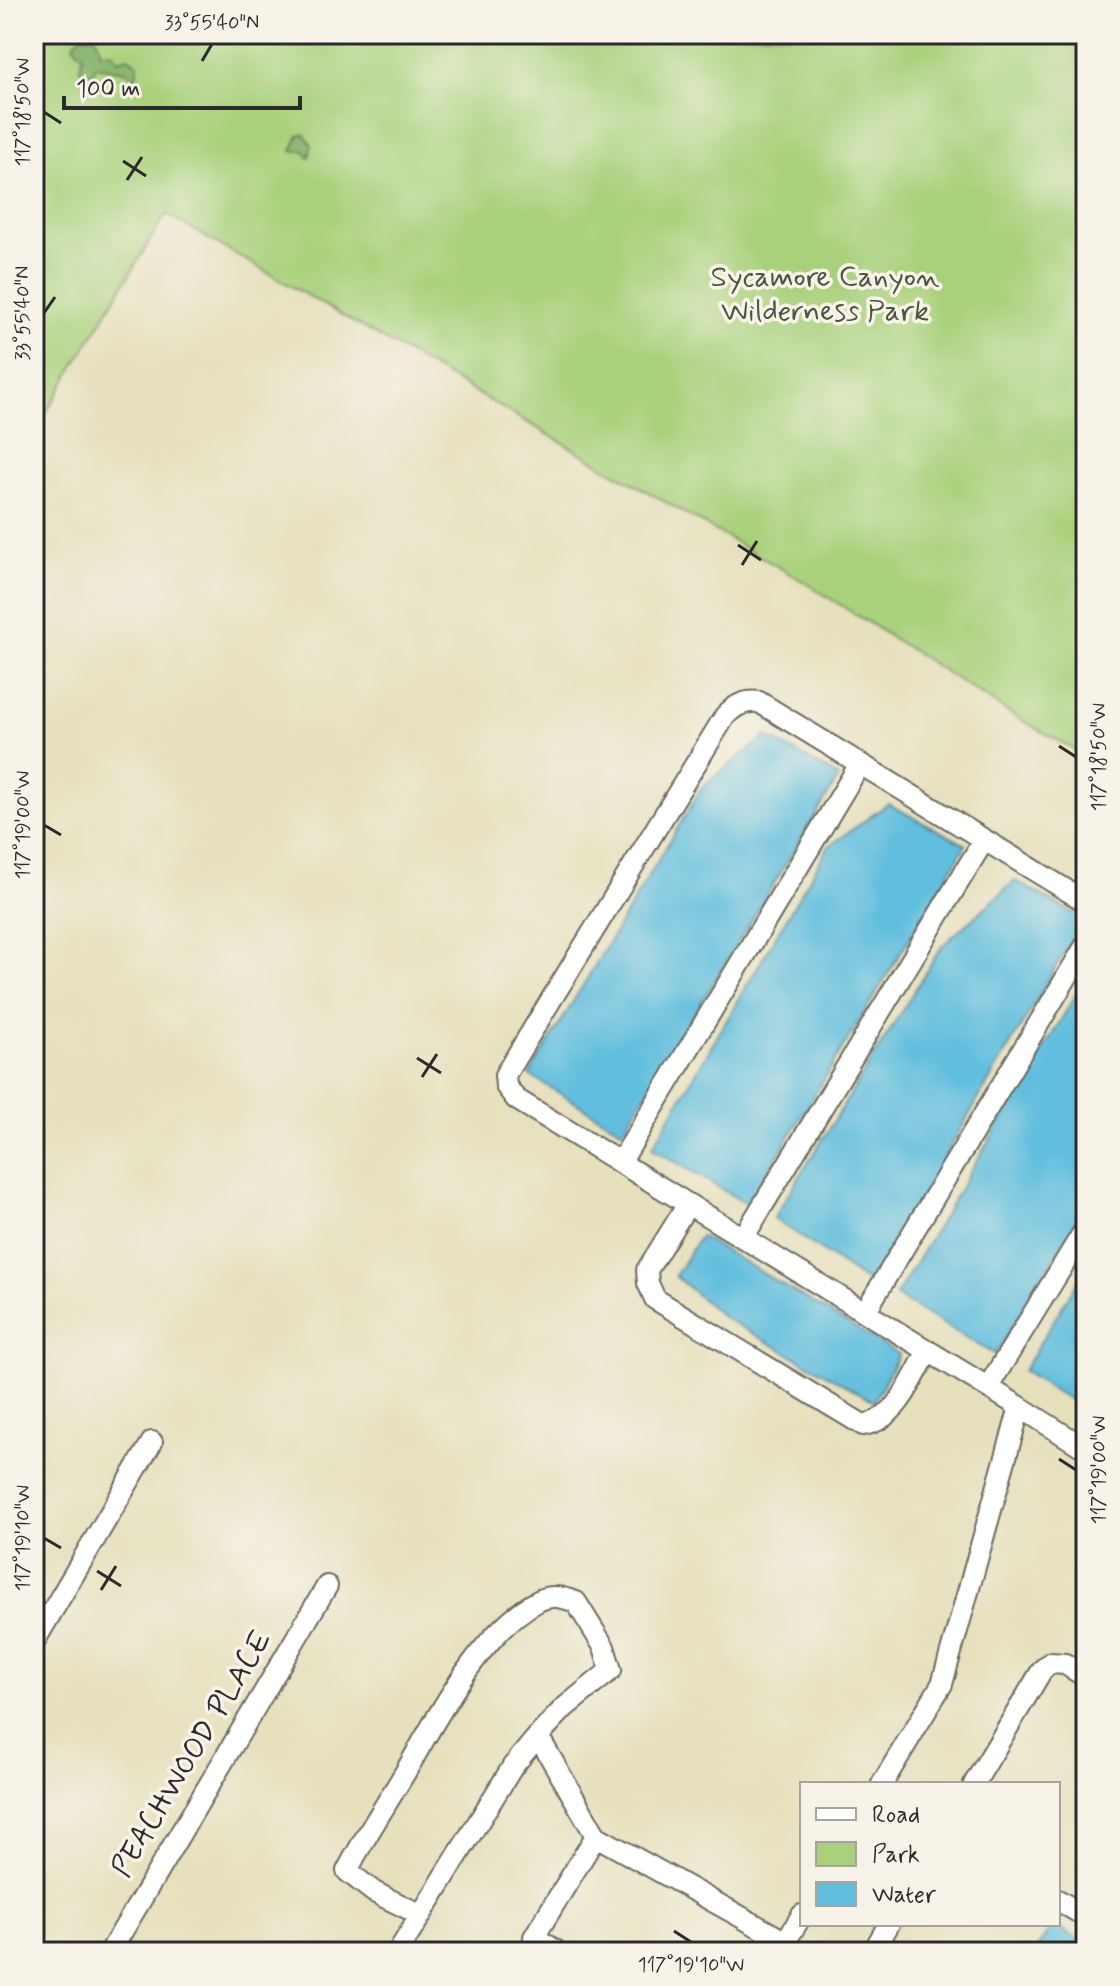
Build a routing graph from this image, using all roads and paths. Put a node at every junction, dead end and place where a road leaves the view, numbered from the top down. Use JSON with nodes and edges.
{"nodes":[{"id":1,"x":860,"y":764,"type":"junction"},
{"id":2,"x":984,"y":840,"type":"junction"},
{"id":3,"x":1086,"y":902,"type":"edge"},
{"id":4,"x":1086,"y":945,"type":"edge"},
{"id":5,"x":620,"y":1163,"type":"junction"},
{"id":6,"x":688,"y":1204,"type":"junction"},
{"id":7,"x":1086,"y":1228,"type":"edge"},
{"id":8,"x":743,"y":1238,"type":"junction"},
{"id":9,"x":865,"y":1312,"type":"junction"},
{"id":10,"x":928,"y":1351,"type":"junction"},
{"id":11,"x":988,"y":1387,"type":"junction"},
{"id":12,"x":1020,"y":1407,"type":"junction"},
{"id":13,"x":152,"y":1442,"type":"dead end"},
{"id":14,"x":1086,"y":1449,"type":"edge"},
{"id":15,"x":327,"y":1586,"type":"dead end"},
{"id":16,"x":34,"y":1642,"type":"edge"},
{"id":17,"x":1086,"y":1677,"type":"edge"},
{"id":18,"x":538,"y":1736,"type":"junction"},
{"id":19,"x":883,"y":1782,"type":"edge"},
{"id":20,"x":975,"y":1782,"type":"edge"},
{"id":21,"x":596,"y":1836,"type":"junction"},
{"id":22,"x":1060,"y":1901,"type":"edge"},
{"id":23,"x":421,"y":1915,"type":"junction"},
{"id":24,"x":1086,"y":1917,"type":"edge"},
{"id":25,"x":800,"y":1918,"type":"edge"},
{"id":26,"x":888,"y":1926,"type":"edge"},
{"id":27,"x":529,"y":1945,"type":"edge"},
{"id":28,"x":782,"y":1947,"type":"edge"},
{"id":29,"x":110,"y":1952,"type":"edge"},
{"id":30,"x":398,"y":1952,"type":"edge"},
{"id":31,"x":558,"y":1952,"type":"edge"},
{"id":32,"x":873,"y":1952,"type":"edge"}],
"edges":[{"from":1,"to":2,"type":"street"},
{"from":1,"to":5,"type":"street"},
{"from":1,"to":5,"type":"street"},
{"from":2,"to":3,"type":"street"},
{"from":2,"to":8,"type":"street"},
{"from":4,"to":9,"type":"street"},
{"from":5,"to":6,"type":"street"},
{"from":6,"to":8,"type":"street"},
{"from":6,"to":10,"type":"street"},
{"from":7,"to":11,"type":"street"},
{"from":8,"to":9,"type":"street"},
{"from":9,"to":10,"type":"street"},
{"from":10,"to":11,"type":"street"},
{"from":11,"to":12,"type":"street"},
{"from":12,"to":14,"type":"street"},
{"from":12,"to":19,"type":"street"},
{"from":13,"to":16,"type":"street"},
{"from":15,"to":29,"type":"street","name":"PEACHWOOD PLACE"},
{"from":17,"to":20,"type":"street"},
{"from":18,"to":21,"type":"street"},
{"from":18,"to":23,"type":"street"},
{"from":18,"to":23,"type":"street"},
{"from":21,"to":27,"type":"street"},
{"from":21,"to":28,"type":"street"},
{"from":22,"to":24,"type":"street"},
{"from":23,"to":30,"type":"street"},
{"from":25,"to":28,"type":"street"},
{"from":26,"to":32,"type":"street"},
{"from":27,"to":31,"type":"street"}]}
